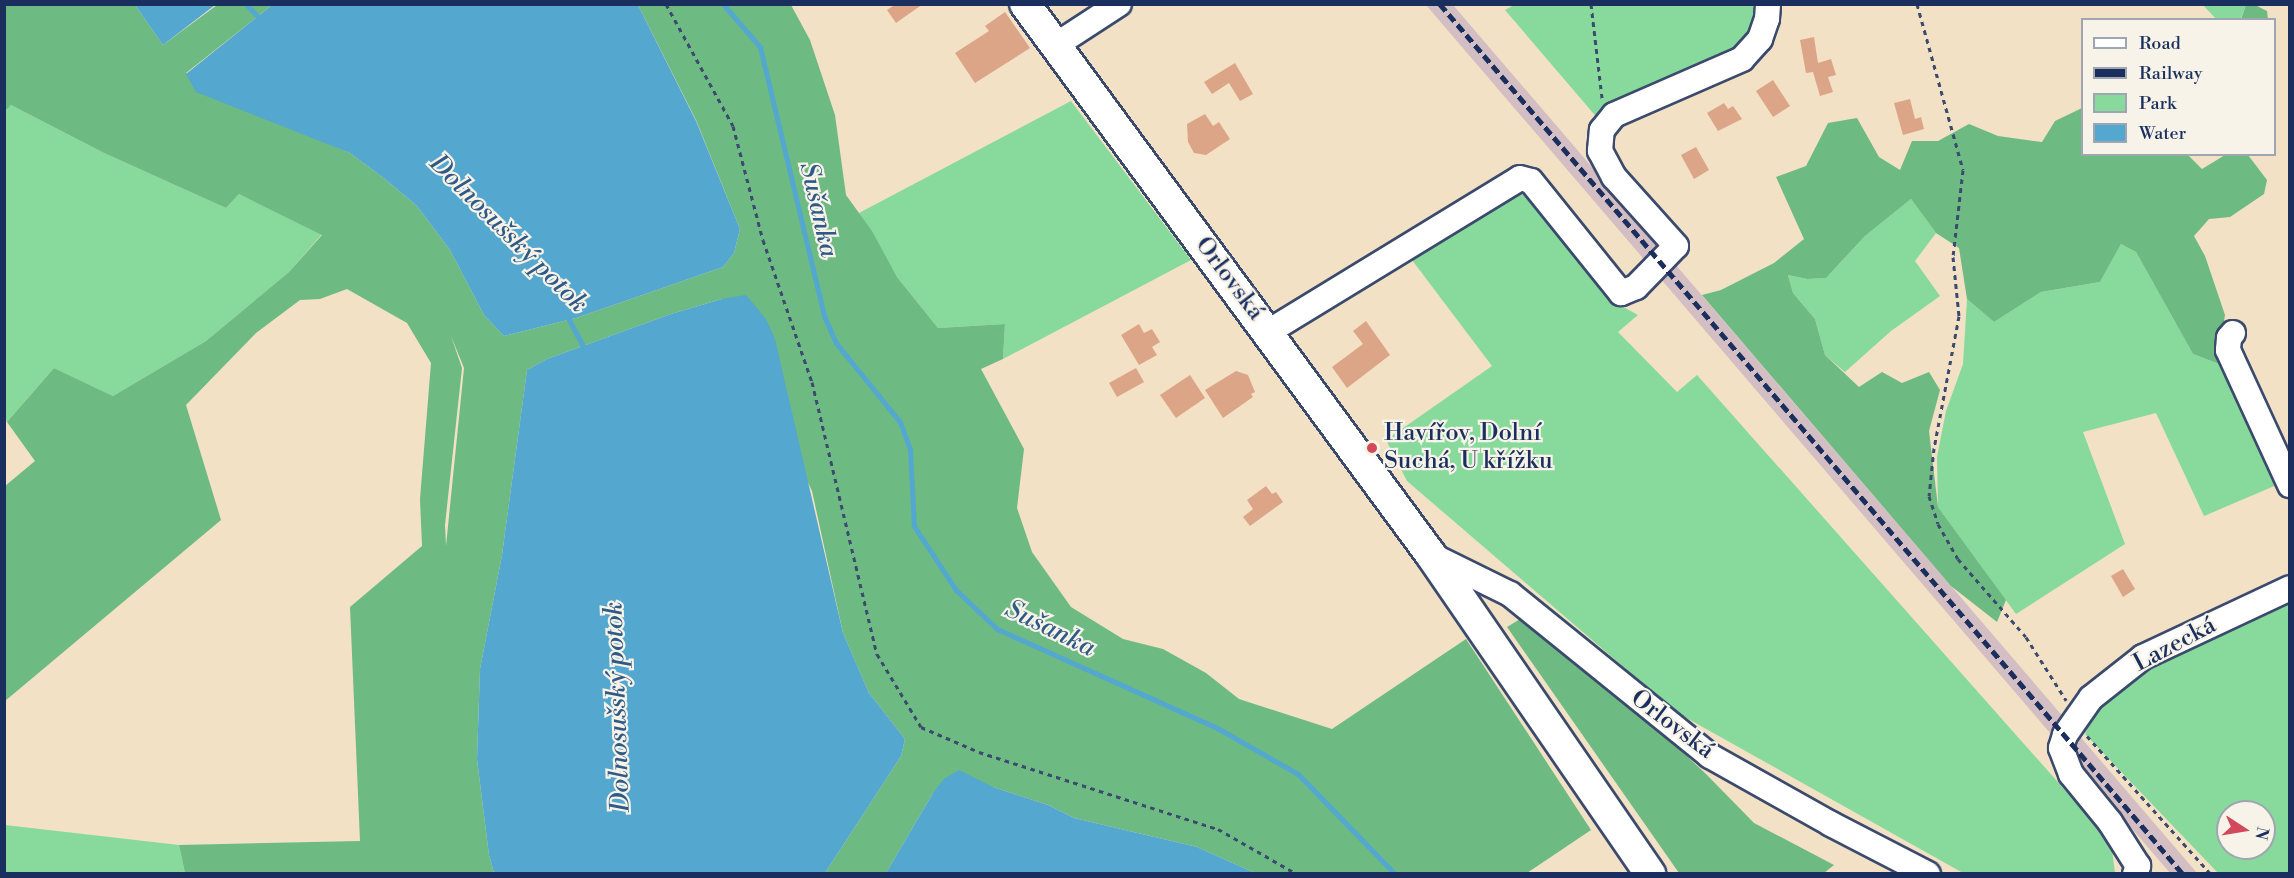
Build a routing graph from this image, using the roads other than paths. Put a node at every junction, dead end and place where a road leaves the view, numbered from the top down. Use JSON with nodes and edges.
{"nodes":[{"id":1,"x":1025,"y":4,"type":"edge"},
{"id":2,"x":1119,"y":4,"type":"edge"},
{"id":3,"x":1768,"y":4,"type":"edge"},
{"id":4,"x":1056,"y":45,"type":"junction"},
{"id":5,"x":1268,"y":332,"type":"junction"},
{"id":6,"x":2233,"y":333,"type":"dead end"},
{"id":7,"x":2289,"y":485,"type":"edge"},
{"id":8,"x":1431,"y":555,"type":"junction"},
{"id":9,"x":2289,"y":588,"type":"edge"},
{"id":10,"x":1650,"y":873,"type":"edge"},
{"id":11,"x":1928,"y":873,"type":"edge"},
{"id":12,"x":2135,"y":873,"type":"edge"}],
"edges":[{"from":1,"to":4,"type":"main road","name":"Orlovská"},
{"from":2,"to":4,"type":"street"},
{"from":3,"to":5,"type":"street"},
{"from":4,"to":5,"type":"main road","name":"Orlovská"},
{"from":5,"to":8,"type":"main road","name":"Orlovská"},
{"from":6,"to":7,"type":"street"},
{"from":8,"to":10,"type":"main road","name":"Orlovská"},
{"from":8,"to":11,"type":"street","name":"Orlovská"},
{"from":9,"to":12,"type":"street","name":"Lazecká"}]}
